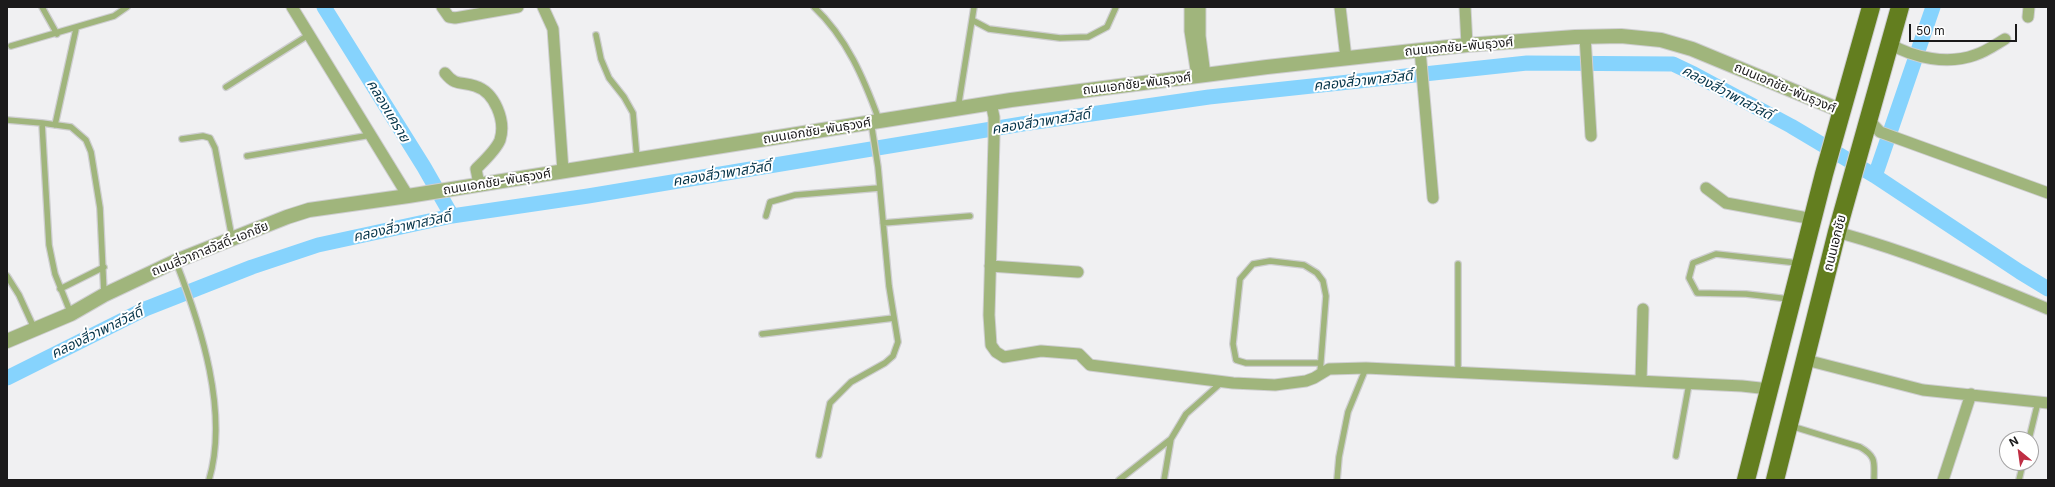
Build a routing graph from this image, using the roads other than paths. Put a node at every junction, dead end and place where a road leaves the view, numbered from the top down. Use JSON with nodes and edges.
{"nodes":[{"id":1,"x":42,"y":7,"type":"edge"},
{"id":2,"x":127,"y":7,"type":"edge"},
{"id":3,"x":292,"y":7,"type":"edge"},
{"id":4,"x":442,"y":7,"type":"edge"},
{"id":5,"x":518,"y":7,"type":"edge"},
{"id":6,"x":543,"y":7,"type":"edge"},
{"id":7,"x":814,"y":7,"type":"edge"},
{"id":8,"x":974,"y":7,"type":"edge"},
{"id":9,"x":1116,"y":7,"type":"edge"},
{"id":10,"x":1190,"y":7,"type":"edge"},
{"id":11,"x":1200,"y":7,"type":"edge"},
{"id":12,"x":1340,"y":7,"type":"edge"},
{"id":13,"x":1465,"y":7,"type":"edge"},
{"id":14,"x":1871,"y":7,"type":"edge"},
{"id":15,"x":1900,"y":7,"type":"edge"},
{"id":16,"x":972,"y":20,"type":"junction"},
{"id":17,"x":76,"y":29,"type":"junction"},
{"id":18,"x":57,"y":34,"type":"junction"},
{"id":19,"x":310,"y":34,"type":"junction"},
{"id":20,"x":596,"y":35,"type":"dead end"},
{"id":21,"x":2005,"y":39,"type":"dead end"},
{"id":22,"x":1585,"y":43,"type":"junction"},
{"id":23,"x":1467,"y":45,"type":"junction"},
{"id":24,"x":11,"y":46,"type":"dead end"},
{"id":25,"x":1895,"y":47,"type":"junction"},
{"id":26,"x":1420,"y":50,"type":"junction"},
{"id":27,"x":1346,"y":58,"type":"junction"},
{"id":28,"x":445,"y":73,"type":"dead end"},
{"id":29,"x":1201,"y":75,"type":"junction"},
{"id":30,"x":226,"y":87,"type":"dead end"},
{"id":31,"x":958,"y":108,"type":"junction"},
{"id":32,"x":992,"y":110,"type":"junction"},
{"id":33,"x":1842,"y":111,"type":"junction"},
{"id":34,"x":7,"y":120,"type":"edge"},
{"id":35,"x":875,"y":121,"type":"junction"},
{"id":36,"x":42,"y":123,"type":"junction"},
{"id":37,"x":55,"y":125,"type":"junction"},
{"id":38,"x":1871,"y":130,"type":"junction"},
{"id":39,"x":371,"y":135,"type":"junction"},
{"id":40,"x":1591,"y":136,"type":"dead end"},
{"id":41,"x":182,"y":139,"type":"dead end"},
{"id":42,"x":248,"y":156,"type":"dead end"},
{"id":43,"x":638,"y":159,"type":"junction"},
{"id":44,"x":563,"y":171,"type":"junction"},
{"id":45,"x":479,"y":184,"type":"junction"},
{"id":46,"x":879,"y":188,"type":"junction"},
{"id":47,"x":1706,"y":188,"type":"dead end"},
{"id":48,"x":424,"y":193,"type":"joint"},
{"id":49,"x":2048,"y":193,"type":"edge"},
{"id":50,"x":408,"y":196,"type":"junction"},
{"id":51,"x":1433,"y":198,"type":"dead end"},
{"id":52,"x":766,"y":216,"type":"dead end"},
{"id":53,"x":970,"y":216,"type":"dead end"},
{"id":54,"x":1813,"y":219,"type":"junction"},
{"id":55,"x":883,"y":223,"type":"junction"},
{"id":56,"x":1837,"y":232,"type":"junction"},
{"id":57,"x":232,"y":239,"type":"junction"},
{"id":58,"x":176,"y":261,"type":"junction"},
{"id":59,"x":1458,"y":264,"type":"dead end"},
{"id":60,"x":1801,"y":264,"type":"junction"},
{"id":61,"x":990,"y":266,"type":"junction"},
{"id":62,"x":104,"y":267,"type":"junction"},
{"id":63,"x":1078,"y":272,"type":"dead end"},
{"id":64,"x":7,"y":276,"type":"edge"},
{"id":65,"x":60,"y":290,"type":"junction"},
{"id":66,"x":104,"y":295,"type":"junction"},
{"id":67,"x":1792,"y":300,"type":"junction"},
{"id":68,"x":1644,"y":309,"type":"dead end"},
{"id":69,"x":2048,"y":309,"type":"edge"},
{"id":70,"x":71,"y":314,"type":"junction"},
{"id":71,"x":894,"y":318,"type":"junction"},
{"id":72,"x":34,"y":328,"type":"junction"},
{"id":73,"x":762,"y":334,"type":"dead end"},
{"id":74,"x":7,"y":341,"type":"edge"},
{"id":75,"x":1806,"y":360,"type":"junction"},
{"id":76,"x":1320,"y":368,"type":"junction"},
{"id":77,"x":1366,"y":368,"type":"junction"},
{"id":78,"x":1458,"y":372,"type":"junction"},
{"id":79,"x":1223,"y":381,"type":"junction"},
{"id":80,"x":1641,"y":381,"type":"junction"},
{"id":81,"x":1689,"y":384,"type":"junction"},
{"id":82,"x":1769,"y":389,"type":"junction"},
{"id":83,"x":1971,"y":394,"type":"junction"},
{"id":84,"x":2045,"y":401,"type":"edge"},
{"id":85,"x":1789,"y":426,"type":"junction"},
{"id":86,"x":2032,"y":431,"type":"edge"},
{"id":87,"x":1171,"y":439,"type":"junction"},
{"id":88,"x":819,"y":456,"type":"dead end"},
{"id":89,"x":1676,"y":456,"type":"dead end"},
{"id":90,"x":209,"y":480,"type":"edge"},
{"id":91,"x":1119,"y":480,"type":"edge"},
{"id":92,"x":1164,"y":480,"type":"edge"},
{"id":93,"x":1337,"y":480,"type":"edge"},
{"id":94,"x":1746,"y":480,"type":"edge"},
{"id":95,"x":1776,"y":480,"type":"edge"},
{"id":96,"x":1874,"y":480,"type":"edge"},
{"id":97,"x":1943,"y":480,"type":"edge"}],
"edges":[{"from":1,"to":18,"type":"lane"},
{"from":2,"to":17,"type":"lane"},
{"from":3,"to":19,"type":"street"},
{"from":4,"to":5,"type":"street"},
{"from":6,"to":44,"type":"street"},
{"from":7,"to":35,"type":"lane"},
{"from":8,"to":16,"type":"lane"},
{"from":9,"to":16,"type":"lane"},
{"from":10,"to":29,"type":"street"},
{"from":11,"to":29,"type":"street"},
{"from":12,"to":27,"type":"street"},
{"from":13,"to":23,"type":"street"},
{"from":14,"to":33,"type":"main road"},
{"from":15,"to":25,"type":"main road","name":"ถนนเอกชัย"},
{"from":16,"to":31,"type":"lane"},
{"from":17,"to":18,"type":"lane"},
{"from":17,"to":37,"type":"lane"},
{"from":18,"to":24,"type":"lane"},
{"from":19,"to":30,"type":"lane"},
{"from":19,"to":39,"type":"street"},
{"from":20,"to":43,"type":"lane"},
{"from":21,"to":25,"type":"street"},
{"from":22,"to":23,"type":"street","name":"ถนนเอกชัย-พันธุวงศ์"},
{"from":22,"to":33,"type":"street","name":"ถนนเอกชัย-พันธุวงศ์"},
{"from":22,"to":40,"type":"street"},
{"from":23,"to":26,"type":"street","name":"ถนนเอกชัย-พันธุวงศ์"},
{"from":25,"to":38,"type":"main road","name":"ถนนเอกชัย"},
{"from":26,"to":27,"type":"street","name":"ถนนเอกชัย-พันธุวงศ์"},
{"from":26,"to":51,"type":"street"},
{"from":27,"to":29,"type":"street","name":"ถนนเอกชัย-พันธุวงศ์"},
{"from":28,"to":45,"type":"street"},
{"from":29,"to":32,"type":"street","name":"ถนนเอกชัย-พันธุวงศ์"},
{"from":31,"to":32,"type":"street","name":"ถนนเอกชัย-พันธุวงศ์"},
{"from":31,"to":35,"type":"street","name":"ถนนเอกชัย-พันธุวงศ์"},
{"from":32,"to":61,"type":"street"},
{"from":33,"to":54,"type":"main road"},
{"from":34,"to":36,"type":"lane"},
{"from":35,"to":43,"type":"street","name":"ถนนเอกชัย-พันธุวงศ์"},
{"from":35,"to":46,"type":"lane"},
{"from":36,"to":37,"type":"lane"},
{"from":36,"to":65,"type":"lane"},
{"from":37,"to":62,"type":"lane"},
{"from":38,"to":49,"type":"street"},
{"from":38,"to":56,"type":"main road","name":"ถนนเอกชัย"},
{"from":39,"to":42,"type":"lane"},
{"from":39,"to":50,"type":"street"},
{"from":41,"to":57,"type":"lane"},
{"from":43,"to":44,"type":"street","name":"ถนนเอกชัย-พันธุวงศ์"},
{"from":44,"to":45,"type":"street","name":"ถนนเอกชัย-พันธุวงศ์"},
{"from":45,"to":48,"type":"street","name":"ถนนเอกชัย-พันธุวงศ์"},
{"from":46,"to":52,"type":"lane"},
{"from":46,"to":55,"type":"lane"},
{"from":47,"to":54,"type":"street"},
{"from":48,"to":50,"type":"street","name":"ถนนสี่วาภาสวัสดิ์-เอกชัย"},
{"from":50,"to":57,"type":"street","name":"ถนนสี่วาภาสวัสดิ์-เอกชัย"},
{"from":53,"to":55,"type":"lane"},
{"from":54,"to":60,"type":"main road"},
{"from":55,"to":71,"type":"lane"},
{"from":56,"to":69,"type":"street"},
{"from":56,"to":75,"type":"main road","name":"ถนนเอกชัย"},
{"from":57,"to":58,"type":"street","name":"ถนนสี่วาภาสวัสดิ์-เอกชัย"},
{"from":58,"to":66,"type":"street","name":"ถนนสี่วาภาสวัสดิ์-เอกชัย"},
{"from":58,"to":90,"type":"lane"},
{"from":59,"to":78,"type":"lane"},
{"from":60,"to":67,"type":"main road"},
{"from":60,"to":67,"type":"lane"},
{"from":61,"to":63,"type":"street"},
{"from":61,"to":79,"type":"street"},
{"from":62,"to":65,"type":"lane"},
{"from":62,"to":66,"type":"lane"},
{"from":64,"to":72,"type":"lane"},
{"from":65,"to":70,"type":"lane"},
{"from":66,"to":70,"type":"street","name":"ถนนสี่วาภาสวัสดิ์-เอกชัย"},
{"from":67,"to":82,"type":"main road"},
{"from":68,"to":80,"type":"street"},
{"from":70,"to":72,"type":"street","name":"ถนนสี่วาภาสวัสดิ์-เอกชัย"},
{"from":71,"to":73,"type":"lane"},
{"from":71,"to":88,"type":"lane"},
{"from":72,"to":74,"type":"street","name":"ถนนสี่วาภาสวัสดิ์-เอกชัย"},
{"from":75,"to":83,"type":"street"},
{"from":75,"to":85,"type":"main road","name":"ถนนเอกชัย"},
{"from":76,"to":76,"type":"lane"},
{"from":76,"to":77,"type":"street"},
{"from":76,"to":79,"type":"street"},
{"from":77,"to":78,"type":"street"},
{"from":77,"to":93,"type":"lane"},
{"from":78,"to":80,"type":"street"},
{"from":79,"to":87,"type":"lane"},
{"from":80,"to":81,"type":"street"},
{"from":81,"to":82,"type":"street"},
{"from":81,"to":89,"type":"lane"},
{"from":82,"to":94,"type":"main road"},
{"from":83,"to":84,"type":"street"},
{"from":83,"to":97,"type":"street"},
{"from":84,"to":86,"type":"lane"},
{"from":85,"to":95,"type":"main road","name":"ถนนเอกชัย"},
{"from":85,"to":96,"type":"lane"},
{"from":87,"to":91,"type":"lane"},
{"from":87,"to":92,"type":"lane"}]}
